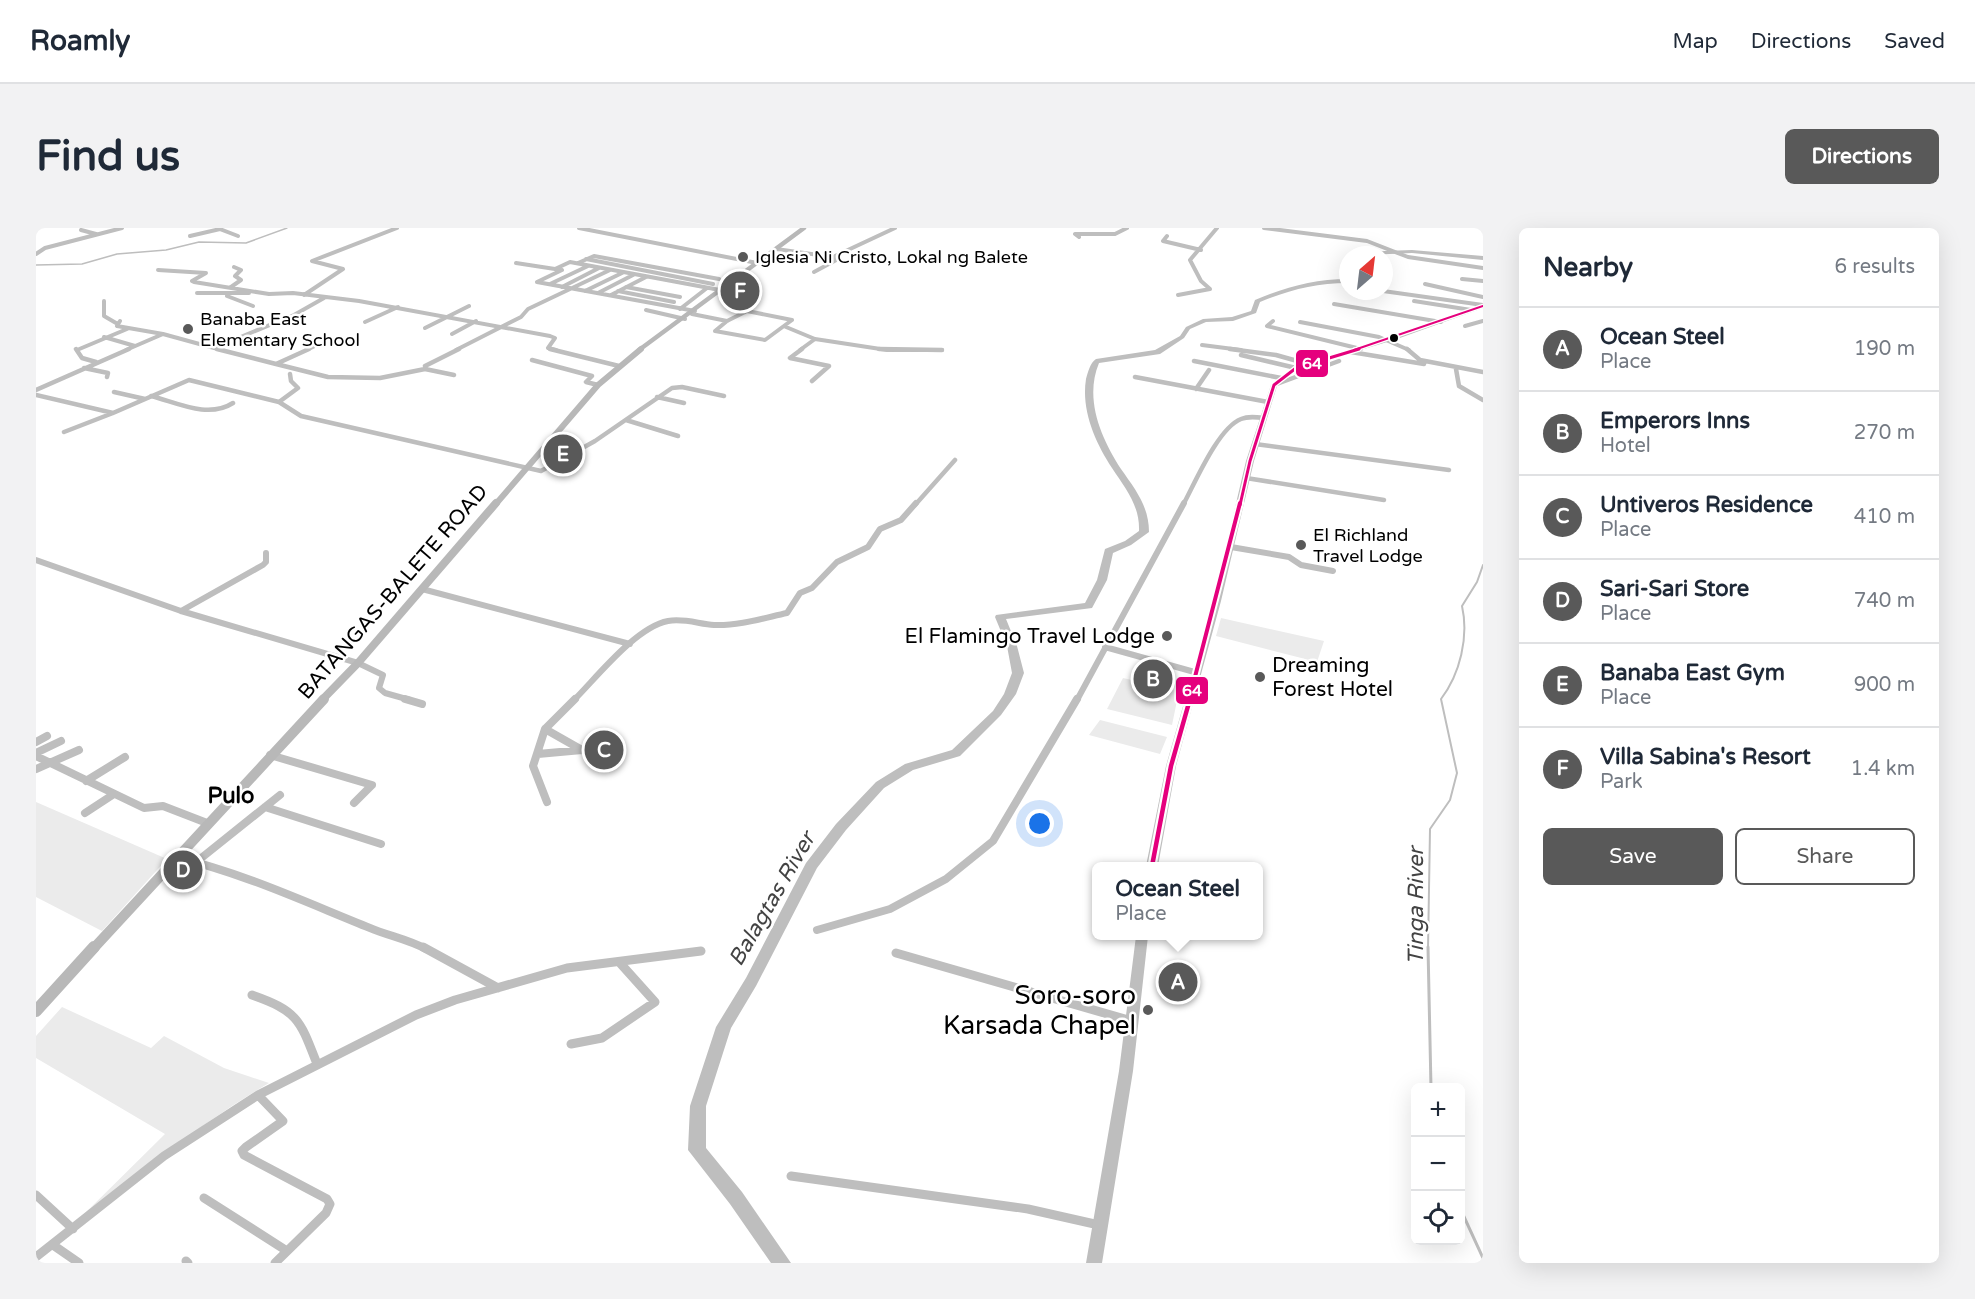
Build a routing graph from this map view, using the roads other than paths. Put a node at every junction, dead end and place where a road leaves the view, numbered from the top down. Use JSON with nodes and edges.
{"nodes":[{"id":1,"x":90,"y":228,"type":"edge"},
{"id":2,"x":122,"y":228,"type":"edge"},
{"id":3,"x":218,"y":228,"type":"edge"},
{"id":4,"x":397,"y":228,"type":"edge"},
{"id":5,"x":579,"y":228,"type":"edge"},
{"id":6,"x":804,"y":228,"type":"edge"},
{"id":7,"x":895,"y":228,"type":"edge"},
{"id":8,"x":1127,"y":228,"type":"edge"},
{"id":9,"x":1217,"y":228,"type":"edge"},
{"id":10,"x":1264,"y":228,"type":"edge"},
{"id":11,"x":1296,"y":230,"type":"edge"},
{"id":12,"x":99,"y":235,"type":"junction"},
{"id":13,"x":190,"y":236,"type":"dead end"},
{"id":14,"x":238,"y":236,"type":"dead end"},
{"id":15,"x":1167,"y":236,"type":"dead end"},
{"id":16,"x":1079,"y":237,"type":"dead end"},
{"id":17,"x":48,"y":242,"type":"dead end"},
{"id":18,"x":64,"y":243,"type":"junction"},
{"id":19,"x":38,"y":246,"type":"dead end"},
{"id":20,"x":45,"y":248,"type":"junction"},
{"id":21,"x":776,"y":249,"type":"junction"},
{"id":22,"x":1201,"y":250,"type":"junction"},
{"id":23,"x":36,"y":254,"type":"edge"},
{"id":24,"x":835,"y":257,"type":"junction"},
{"id":25,"x":586,"y":260,"type":"junction"},
{"id":26,"x":516,"y":263,"type":"dead end"},
{"id":27,"x":757,"y":263,"type":"junction"},
{"id":28,"x":577,"y":264,"type":"junction"},
{"id":29,"x":588,"y":266,"type":"junction"},
{"id":30,"x":234,"y":267,"type":"dead end"},
{"id":31,"x":599,"y":268,"type":"junction"},
{"id":32,"x":1483,"y":268,"type":"edge"},
{"id":33,"x":662,"y":269,"type":"junction"},
{"id":34,"x":158,"y":270,"type":"dead end"},
{"id":35,"x":610,"y":270,"type":"junction"},
{"id":36,"x":814,"y":272,"type":"dead end"},
{"id":37,"x":622,"y":273,"type":"junction"},
{"id":38,"x":655,"y":273,"type":"junction"},
{"id":39,"x":633,"y":275,"type":"junction"},
{"id":40,"x":646,"y":277,"type":"junction"},
{"id":41,"x":1462,"y":279,"type":"dead end"},
{"id":42,"x":1483,"y":281,"type":"edge"},
{"id":43,"x":549,"y":284,"type":"junction"},
{"id":44,"x":713,"y":284,"type":"junction"},
{"id":45,"x":1425,"y":284,"type":"dead end"},
{"id":46,"x":562,"y":286,"type":"junction"},
{"id":47,"x":695,"y":286,"type":"junction"},
{"id":48,"x":231,"y":287,"type":"junction"},
{"id":49,"x":626,"y":288,"type":"junction"},
{"id":50,"x":707,"y":288,"type":"junction"},
{"id":51,"x":573,"y":289,"type":"junction"},
{"id":52,"x":585,"y":291,"type":"junction"},
{"id":53,"x":618,"y":291,"type":"junction"},
{"id":54,"x":721,"y":291,"type":"junction"},
{"id":55,"x":257,"y":292,"type":"junction"},
{"id":56,"x":1393,"y":292,"type":"edge"},
{"id":57,"x":197,"y":293,"type":"dead end"},
{"id":58,"x":597,"y":293,"type":"junction"},
{"id":59,"x":736,"y":293,"type":"dead end"},
{"id":60,"x":225,"y":295,"type":"junction"},
{"id":61,"x":304,"y":295,"type":"junction"},
{"id":62,"x":1178,"y":295,"type":"dead end"},
{"id":63,"x":610,"y":296,"type":"junction"},
{"id":64,"x":1394,"y":296,"type":"dead end"},
{"id":65,"x":680,"y":297,"type":"junction"},
{"id":66,"x":1483,"y":297,"type":"edge"},
{"id":67,"x":324,"y":298,"type":"junction"},
{"id":68,"x":104,"y":301,"type":"dead end"},
{"id":69,"x":674,"y":302,"type":"junction"},
{"id":70,"x":1409,"y":303,"type":"dead end"},
{"id":71,"x":1334,"y":304,"type":"dead end"},
{"id":72,"x":253,"y":306,"type":"dead end"},
{"id":73,"x":469,"y":306,"type":"dead end"},
{"id":74,"x":1483,"y":306,"type":"edge"},
{"id":75,"x":398,"y":307,"type":"junction"},
{"id":76,"x":668,"y":307,"type":"junction"},
{"id":77,"x":680,"y":309,"type":"junction"},
{"id":78,"x":646,"y":310,"type":"dead end"},
{"id":79,"x":1469,"y":311,"type":"junction"},
{"id":80,"x":691,"y":314,"type":"junction"},
{"id":81,"x":448,"y":316,"type":"junction"},
{"id":82,"x":476,"y":321,"type":"junction"},
{"id":83,"x":727,"y":321,"type":"junction"},
{"id":84,"x":1273,"y":321,"type":"dead end"},
{"id":85,"x":1483,"y":321,"type":"edge"},
{"id":86,"x":365,"y":322,"type":"dead end"},
{"id":87,"x":1300,"y":322,"type":"dead end"},
{"id":88,"x":1441,"y":322,"type":"junction"},
{"id":89,"x":1465,"y":326,"type":"dead end"},
{"id":90,"x":501,"y":327,"type":"junction"},
{"id":91,"x":786,"y":327,"type":"junction"},
{"id":92,"x":425,"y":328,"type":"dead end"},
{"id":93,"x":1352,"y":328,"type":"dead end"},
{"id":94,"x":127,"y":329,"type":"junction"},
{"id":95,"x":163,"y":334,"type":"junction"},
{"id":96,"x":452,"y":334,"type":"dead end"},
{"id":97,"x":104,"y":337,"type":"junction"},
{"id":98,"x":815,"y":339,"type":"junction"},
{"id":99,"x":1391,"y":339,"type":"junction"},
{"id":100,"x":1202,"y":345,"type":"dead end"},
{"id":101,"x":135,"y":346,"type":"junction"},
{"id":102,"x":314,"y":347,"type":"dead end"},
{"id":103,"x":214,"y":348,"type":"junction"},
{"id":104,"x":1361,"y":349,"type":"junction"},
{"id":105,"x":942,"y":350,"type":"dead end"},
{"id":106,"x":1351,"y":352,"type":"junction"},
{"id":107,"x":1241,"y":355,"type":"dead end"},
{"id":108,"x":532,"y":360,"type":"dead end"},
{"id":109,"x":1194,"y":361,"type":"dead end"},
{"id":110,"x":1339,"y":361,"type":"dead end"},
{"id":111,"x":97,"y":362,"type":"junction"},
{"id":112,"x":276,"y":364,"type":"junction"},
{"id":113,"x":1308,"y":364,"type":"junction"},
{"id":114,"x":425,"y":366,"type":"dead end"},
{"id":115,"x":619,"y":366,"type":"junction"},
{"id":116,"x":84,"y":368,"type":"junction"},
{"id":117,"x":1296,"y":368,"type":"junction"},
{"id":118,"x":1456,"y":369,"type":"junction"},
{"id":119,"x":1209,"y":370,"type":"dead end"},
{"id":120,"x":1483,"y":373,"type":"edge"},
{"id":121,"x":290,"y":374,"type":"dead end"},
{"id":122,"x":454,"y":375,"type":"dead end"},
{"id":123,"x":107,"y":377,"type":"dead end"},
{"id":124,"x":1135,"y":377,"type":"dead end"},
{"id":125,"x":812,"y":381,"type":"dead end"},
{"id":126,"x":1278,"y":381,"type":"junction"},
{"id":127,"x":598,"y":385,"type":"junction"},
{"id":128,"x":1196,"y":389,"type":"junction"},
{"id":129,"x":36,"y":390,"type":"edge"},
{"id":130,"x":114,"y":392,"type":"dead end"},
{"id":131,"x":36,"y":395,"type":"edge"},
{"id":132,"x":152,"y":396,"type":"junction"},
{"id":133,"x":724,"y":396,"type":"dead end"},
{"id":134,"x":657,"y":397,"type":"junction"},
{"id":135,"x":145,"y":399,"type":"junction"},
{"id":136,"x":1483,"y":400,"type":"edge"},
{"id":137,"x":279,"y":402,"type":"junction"},
{"id":138,"x":1268,"y":402,"type":"junction"},
{"id":139,"x":233,"y":403,"type":"dead end"},
{"id":140,"x":684,"y":403,"type":"dead end"},
{"id":141,"x":113,"y":413,"type":"junction"},
{"id":142,"x":1264,"y":418,"type":"junction"},
{"id":143,"x":626,"y":420,"type":"junction"},
{"id":144,"x":64,"y":432,"type":"dead end"},
{"id":145,"x":678,"y":436,"type":"dead end"},
{"id":146,"x":1255,"y":444,"type":"junction"},
{"id":147,"x":955,"y":460,"type":"dead end"},
{"id":148,"x":524,"y":469,"type":"junction"},
{"id":149,"x":1449,"y":470,"type":"dead end"},
{"id":150,"x":1246,"y":478,"type":"junction"},
{"id":151,"x":1384,"y":500,"type":"dead end"},
{"id":152,"x":1231,"y":547,"type":"junction"},
{"id":153,"x":266,"y":553,"type":"dead end"},
{"id":154,"x":36,"y":560,"type":"edge"},
{"id":155,"x":47,"y":564,"type":"junction"},
{"id":156,"x":36,"y":569,"type":"edge"},
{"id":157,"x":1333,"y":571,"type":"dead end"},
{"id":158,"x":422,"y":589,"type":"junction"},
{"id":159,"x":181,"y":611,"type":"junction"},
{"id":160,"x":630,"y":644,"type":"junction"},
{"id":161,"x":1105,"y":647,"type":"junction"},
{"id":162,"x":358,"y":663,"type":"junction"},
{"id":163,"x":1198,"y":673,"type":"junction"},
{"id":164,"x":422,"y":704,"type":"dead end"},
{"id":165,"x":545,"y":729,"type":"junction"},
{"id":166,"x":47,"y":735,"type":"dead end"},
{"id":167,"x":61,"y":741,"type":"dead end"},
{"id":168,"x":36,"y":742,"type":"edge"},
{"id":169,"x":79,"y":750,"type":"dead end"},
{"id":170,"x":582,"y":750,"type":"junction"},
{"id":171,"x":270,"y":754,"type":"junction"},
{"id":172,"x":538,"y":754,"type":"junction"},
{"id":173,"x":36,"y":755,"type":"edge"},
{"id":174,"x":125,"y":757,"type":"dead end"},
{"id":175,"x":610,"y":760,"type":"dead end"},
{"id":176,"x":50,"y":763,"type":"junction"},
{"id":177,"x":36,"y":770,"type":"edge"},
{"id":178,"x":86,"y":781,"type":"junction"},
{"id":179,"x":114,"y":794,"type":"junction"},
{"id":180,"x":280,"y":795,"type":"dead end"},
{"id":181,"x":548,"y":802,"type":"dead end"},
{"id":182,"x":354,"y":803,"type":"dead end"},
{"id":183,"x":265,"y":807,"type":"junction"},
{"id":184,"x":85,"y":813,"type":"dead end"},
{"id":185,"x":207,"y":824,"type":"junction"},
{"id":186,"x":381,"y":844,"type":"dead end"},
{"id":187,"x":175,"y":857,"type":"junction"},
{"id":188,"x":195,"y":862,"type":"junction"},
{"id":189,"x":1153,"y":862,"type":"edge"},
{"id":190,"x":817,"y":930,"type":"dead end"},
{"id":191,"x":1141,"y":940,"type":"edge"},
{"id":192,"x":701,"y":951,"type":"dead end"},
{"id":193,"x":896,"y":953,"type":"dead end"},
{"id":194,"x":620,"y":963,"type":"junction"},
{"id":195,"x":498,"y":988,"type":"junction"},
{"id":196,"x":252,"y":995,"type":"dead end"},
{"id":197,"x":36,"y":1011,"type":"edge"},
{"id":198,"x":1131,"y":1021,"type":"junction"},
{"id":199,"x":571,"y":1044,"type":"dead end"},
{"id":200,"x":317,"y":1064,"type":"junction"},
{"id":201,"x":258,"y":1095,"type":"junction"},
{"id":202,"x":792,"y":1176,"type":"dead end"},
{"id":203,"x":36,"y":1195,"type":"edge"},
{"id":204,"x":204,"y":1198,"type":"dead end"},
{"id":205,"x":1099,"y":1225,"type":"junction"},
{"id":206,"x":73,"y":1229,"type":"junction"},
{"id":207,"x":53,"y":1245,"type":"junction"},
{"id":208,"x":287,"y":1251,"type":"junction"},
{"id":209,"x":36,"y":1257,"type":"edge"},
{"id":210,"x":79,"y":1263,"type":"edge"},
{"id":211,"x":275,"y":1263,"type":"edge"},
{"id":212,"x":1094,"y":1263,"type":"edge"}],
"edges":[{"from":1,"to":12,"type":"street"},
{"from":2,"to":12,"type":"street"},
{"from":3,"to":13,"type":"street"},
{"from":3,"to":14,"type":"street"},
{"from":4,"to":61,"type":"street"},
{"from":5,"to":27,"type":"street"},
{"from":6,"to":21,"type":"main road","name":"BATANGAS-BALETE ROAD"},
{"from":7,"to":24,"type":"street"},
{"from":8,"to":16,"type":"street"},
{"from":9,"to":22,"type":"street"},
{"from":10,"to":11,"type":"street"},
{"from":11,"to":32,"type":"street"},
{"from":12,"to":18,"type":"street"},
{"from":15,"to":22,"type":"street"},
{"from":17,"to":18,"type":"street"},
{"from":18,"to":20,"type":"street"},
{"from":19,"to":20,"type":"street"},
{"from":20,"to":23,"type":"street"},
{"from":21,"to":24,"type":"street"},
{"from":21,"to":27,"type":"main road","name":"BATANGAS-BALETE ROAD"},
{"from":22,"to":62,"type":"street"},
{"from":24,"to":36,"type":"street"},
{"from":25,"to":28,"type":"street"},
{"from":25,"to":33,"type":"street"},
{"from":25,"to":38,"type":"street"},
{"from":26,"to":28,"type":"street"},
{"from":27,"to":54,"type":"main road","name":"BATANGAS-BALETE ROAD"},
{"from":28,"to":29,"type":"street"},
{"from":28,"to":43,"type":"street"},
{"from":29,"to":31,"type":"street"},
{"from":29,"to":43,"type":"street"},
{"from":30,"to":48,"type":"street"},
{"from":31,"to":35,"type":"street"},
{"from":31,"to":46,"type":"street"},
{"from":33,"to":38,"type":"street"},
{"from":33,"to":44,"type":"street"},
{"from":34,"to":48,"type":"street"},
{"from":35,"to":37,"type":"street"},
{"from":35,"to":51,"type":"street"},
{"from":37,"to":39,"type":"street"},
{"from":37,"to":52,"type":"street"},
{"from":38,"to":40,"type":"street"},
{"from":38,"to":44,"type":"street"},
{"from":39,"to":40,"type":"street"},
{"from":39,"to":58,"type":"street"},
{"from":40,"to":47,"type":"street"},
{"from":40,"to":49,"type":"street"},
{"from":41,"to":42,"type":"street"},
{"from":43,"to":46,"type":"street"},
{"from":44,"to":50,"type":"street"},
{"from":45,"to":66,"type":"street"},
{"from":46,"to":51,"type":"street"},
{"from":47,"to":50,"type":"street"},
{"from":47,"to":65,"type":"street"},
{"from":48,"to":55,"type":"street"},
{"from":49,"to":53,"type":"street"},
{"from":49,"to":65,"type":"street"},
{"from":50,"to":54,"type":"street"},
{"from":50,"to":77,"type":"street"},
{"from":51,"to":52,"type":"street"},
{"from":51,"to":90,"type":"street"},
{"from":52,"to":58,"type":"street"},
{"from":53,"to":63,"type":"street"},
{"from":53,"to":69,"type":"street"},
{"from":54,"to":59,"type":"street"},
{"from":54,"to":80,"type":"main road","name":"BATANGAS-BALETE ROAD"},
{"from":55,"to":60,"type":"street"},
{"from":55,"to":61,"type":"street"},
{"from":56,"to":74,"type":"street"},
{"from":57,"to":60,"type":"street"},
{"from":58,"to":63,"type":"street"},
{"from":60,"to":72,"type":"street"},
{"from":61,"to":67,"type":"street"},
{"from":63,"to":76,"type":"street"},
{"from":64,"to":79,"type":"street"},
{"from":65,"to":69,"type":"street"},
{"from":67,"to":75,"type":"street"},
{"from":67,"to":103,"type":"street"},
{"from":68,"to":94,"type":"street"},
{"from":69,"to":76,"type":"street"},
{"from":70,"to":79,"type":"street"},
{"from":71,"to":88,"type":"street"},
{"from":73,"to":81,"type":"street"},
{"from":74,"to":79,"type":"highway"},
{"from":75,"to":81,"type":"street"},
{"from":75,"to":86,"type":"street"},
{"from":76,"to":77,"type":"street"},
{"from":77,"to":80,"type":"street"},
{"from":78,"to":80,"type":"street"},
{"from":79,"to":88,"type":"highway"},
{"from":80,"to":83,"type":"street"},
{"from":80,"to":115,"type":"main road","name":"BATANGAS-BALETE ROAD"},
{"from":81,"to":82,"type":"street"},
{"from":81,"to":92,"type":"street"},
{"from":82,"to":90,"type":"street"},
{"from":82,"to":96,"type":"street"},
{"from":83,"to":91,"type":"street"},
{"from":83,"to":91,"type":"street"},
{"from":84,"to":104,"type":"street"},
{"from":85,"to":89,"type":"street"},
{"from":87,"to":99,"type":"street"},
{"from":88,"to":99,"type":"highway"},
{"from":90,"to":114,"type":"street"},
{"from":90,"to":115,"type":"street"},
{"from":91,"to":98,"type":"street"},
{"from":93,"to":99,"type":"street"},
{"from":94,"to":95,"type":"street"},
{"from":94,"to":97,"type":"street"},
{"from":95,"to":101,"type":"street"},
{"from":95,"to":103,"type":"street"},
{"from":97,"to":101,"type":"street"},
{"from":97,"to":111,"type":"street"},
{"from":98,"to":105,"type":"street"},
{"from":98,"to":125,"type":"street"},
{"from":99,"to":104,"type":"highway"},
{"from":99,"to":120,"type":"street"},
{"from":100,"to":113,"type":"street"},
{"from":101,"to":111,"type":"street"},
{"from":102,"to":112,"type":"street"},
{"from":103,"to":112,"type":"street"},
{"from":104,"to":106,"type":"highway"},
{"from":106,"to":113,"type":"highway"},
{"from":106,"to":118,"type":"street"},
{"from":107,"to":117,"type":"street"},
{"from":108,"to":127,"type":"street"},
{"from":109,"to":126,"type":"street"},
{"from":110,"to":126,"type":"street"},
{"from":111,"to":116,"type":"street"},
{"from":112,"to":122,"type":"street"},
{"from":113,"to":117,"type":"highway"},
{"from":115,"to":127,"type":"main road","name":"BATANGAS-BALETE ROAD"},
{"from":116,"to":123,"type":"street"},
{"from":116,"to":129,"type":"street"},
{"from":117,"to":126,"type":"highway"},
{"from":118,"to":120,"type":"street"},
{"from":118,"to":136,"type":"street"},
{"from":119,"to":128,"type":"street"},
{"from":121,"to":137,"type":"street"},
{"from":124,"to":128,"type":"street"},
{"from":126,"to":138,"type":"highway"},
{"from":127,"to":148,"type":"main road","name":"BATANGAS-BALETE ROAD"},
{"from":128,"to":138,"type":"street"},
{"from":130,"to":135,"type":"street"},
{"from":131,"to":141,"type":"street"},
{"from":132,"to":135,"type":"street"},
{"from":132,"to":137,"type":"street"},
{"from":132,"to":139,"type":"street"},
{"from":133,"to":134,"type":"street"},
{"from":134,"to":140,"type":"street"},
{"from":134,"to":143,"type":"street"},
{"from":135,"to":141,"type":"street"},
{"from":137,"to":148,"type":"street"},
{"from":138,"to":142,"type":"highway"},
{"from":141,"to":144,"type":"street"},
{"from":142,"to":146,"type":"highway"},
{"from":142,"to":161,"type":"street"},
{"from":143,"to":145,"type":"street"},
{"from":143,"to":148,"type":"street"},
{"from":146,"to":149,"type":"street"},
{"from":146,"to":150,"type":"highway"},
{"from":147,"to":160,"type":"street"},
{"from":148,"to":158,"type":"main road","name":"BATANGAS-BALETE ROAD"},
{"from":150,"to":151,"type":"street"},
{"from":150,"to":152,"type":"highway"},
{"from":152,"to":157,"type":"street"},
{"from":152,"to":163,"type":"highway"},
{"from":153,"to":159,"type":"street"},
{"from":154,"to":155,"type":"street"},
{"from":155,"to":156,"type":"street"},
{"from":155,"to":159,"type":"street"},
{"from":158,"to":160,"type":"street"},
{"from":158,"to":162,"type":"main road","name":"BATANGAS-BALETE ROAD"},
{"from":159,"to":162,"type":"street"},
{"from":160,"to":165,"type":"street"},
{"from":161,"to":163,"type":"street"},
{"from":161,"to":190,"type":"street"},
{"from":162,"to":164,"type":"street"},
{"from":162,"to":171,"type":"main road","name":"BATANGAS-BALETE ROAD"},
{"from":163,"to":189,"type":"highway"},
{"from":165,"to":170,"type":"street"},
{"from":165,"to":172,"type":"street"},
{"from":166,"to":168,"type":"street"},
{"from":167,"to":173,"type":"street"},
{"from":169,"to":176,"type":"street"},
{"from":170,"to":172,"type":"street"},
{"from":170,"to":175,"type":"street"},
{"from":171,"to":182,"type":"street"},
{"from":171,"to":185,"type":"main road","name":"BATANGAS-BALETE ROAD"},
{"from":172,"to":181,"type":"street"},
{"from":173,"to":176,"type":"street"},
{"from":174,"to":178,"type":"street"},
{"from":176,"to":177,"type":"street"},
{"from":176,"to":178,"type":"street"},
{"from":178,"to":179,"type":"street"},
{"from":179,"to":184,"type":"street"},
{"from":179,"to":185,"type":"street"},
{"from":180,"to":183,"type":"street"},
{"from":183,"to":186,"type":"street"},
{"from":183,"to":188,"type":"street"},
{"from":185,"to":187,"type":"main road","name":"BATANGAS-BALETE ROAD"},
{"from":187,"to":188,"type":"street"},
{"from":187,"to":197,"type":"main road","name":"BATANGAS-BALETE ROAD"},
{"from":188,"to":195,"type":"street"},
{"from":191,"to":198,"type":"highway"},
{"from":192,"to":194,"type":"street"},
{"from":193,"to":198,"type":"street"},
{"from":194,"to":195,"type":"street"},
{"from":194,"to":199,"type":"street"},
{"from":195,"to":200,"type":"street"},
{"from":196,"to":200,"type":"street"},
{"from":198,"to":205,"type":"highway"},
{"from":200,"to":201,"type":"street"},
{"from":201,"to":206,"type":"street"},
{"from":201,"to":208,"type":"street"},
{"from":202,"to":205,"type":"street"},
{"from":203,"to":206,"type":"street"},
{"from":204,"to":208,"type":"street"},
{"from":205,"to":212,"type":"highway"},
{"from":206,"to":207,"type":"street"},
{"from":207,"to":209,"type":"street"},
{"from":207,"to":210,"type":"street"},
{"from":208,"to":211,"type":"street"}]}
